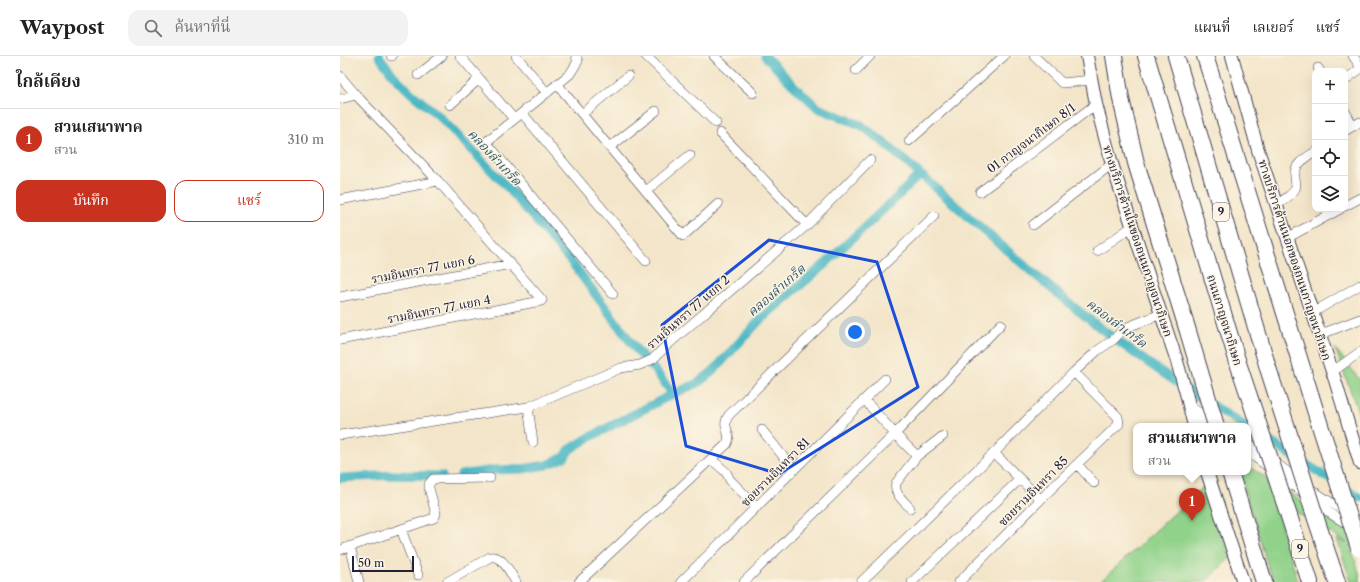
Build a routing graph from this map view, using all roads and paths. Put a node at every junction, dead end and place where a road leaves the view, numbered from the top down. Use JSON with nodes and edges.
{"nodes":[{"id":1,"x":442,"y":56,"type":"edge"},
{"id":2,"x":460,"y":56,"type":"edge"},
{"id":3,"x":516,"y":56,"type":"edge"},
{"id":4,"x":576,"y":56,"type":"edge"},
{"id":5,"x":646,"y":56,"type":"edge"},
{"id":6,"x":714,"y":56,"type":"edge"},
{"id":7,"x":870,"y":56,"type":"edge"},
{"id":8,"x":1004,"y":56,"type":"edge"},
{"id":9,"x":1034,"y":56,"type":"edge"},
{"id":10,"x":1087,"y":56,"type":"edge"},
{"id":11,"x":1114,"y":56,"type":"edge"},
{"id":12,"x":1146,"y":56,"type":"edge"},
{"id":13,"x":1176,"y":56,"type":"edge"},
{"id":14,"x":1205,"y":56,"type":"edge"},
{"id":15,"x":1232,"y":56,"type":"edge"},
{"id":16,"x":1353,"y":56,"type":"edge"},
{"id":17,"x":1360,"y":66,"type":"edge"},
{"id":18,"x":1360,"y":69,"type":"edge"},
{"id":19,"x":856,"y":70,"type":"dead end"},
{"id":20,"x":418,"y":75,"type":"dead end"},
{"id":21,"x":340,"y":76,"type":"edge"},
{"id":22,"x":628,"y":76,"type":"dead end"},
{"id":23,"x":1348,"y":78,"type":"edge"},
{"id":24,"x":479,"y":79,"type":"junction"},
{"id":25,"x":1091,"y":80,"type":"junction"},
{"id":26,"x":557,"y":84,"type":"junction"},
{"id":27,"x":547,"y":93,"type":"junction"},
{"id":28,"x":753,"y":93,"type":"dead end"},
{"id":29,"x":356,"y":95,"type":"junction"},
{"id":30,"x":340,"y":99,"type":"edge"},
{"id":31,"x":1096,"y":104,"type":"junction"},
{"id":32,"x":450,"y":105,"type":"dead end"},
{"id":33,"x":656,"y":111,"type":"dead end"},
{"id":34,"x":522,"y":113,"type":"junction"},
{"id":35,"x":582,"y":114,"type":"junction"},
{"id":36,"x":1348,"y":114,"type":"edge"},
{"id":37,"x":514,"y":119,"type":"junction"},
{"id":38,"x":716,"y":123,"type":"dead end"},
{"id":39,"x":1357,"y":124,"type":"edge"},
{"id":40,"x":1348,"y":129,"type":"edge"},
{"id":41,"x":720,"y":132,"type":"dead end"},
{"id":42,"x":909,"y":141,"type":"dead end"},
{"id":43,"x":610,"y":147,"type":"junction"},
{"id":44,"x":1312,"y":154,"type":"edge"},
{"id":45,"x":690,"y":155,"type":"dead end"},
{"id":46,"x":870,"y":160,"type":"dead end"},
{"id":47,"x":1112,"y":164,"type":"junction"},
{"id":48,"x":438,"y":182,"type":"junction"},
{"id":49,"x":646,"y":191,"type":"junction"},
{"id":50,"x":980,"y":192,"type":"dead end"},
{"id":51,"x":1360,"y":198,"type":"edge"},
{"id":52,"x":340,"y":200,"type":"edge"},
{"id":53,"x":718,"y":204,"type":"dead end"},
{"id":54,"x":1348,"y":204,"type":"edge"},
{"id":55,"x":1276,"y":205,"type":"junction"},
{"id":56,"x":1335,"y":212,"type":"edge"},
{"id":57,"x":934,"y":216,"type":"dead end"},
{"id":58,"x":807,"y":225,"type":"junction"},
{"id":59,"x":1033,"y":225,"type":"dead end"},
{"id":60,"x":1133,"y":226,"type":"junction"},
{"id":61,"x":1287,"y":238,"type":"junction"},
{"id":62,"x":1097,"y":251,"type":"dead end"},
{"id":63,"x":646,"y":261,"type":"dead end"},
{"id":64,"x":511,"y":264,"type":"junction"},
{"id":65,"x":1360,"y":285,"type":"edge"},
{"id":66,"x":613,"y":294,"type":"dead end"},
{"id":67,"x":340,"y":297,"type":"edge"},
{"id":68,"x":1312,"y":313,"type":"junction"},
{"id":69,"x":1161,"y":314,"type":"junction"},
{"id":70,"x":1360,"y":319,"type":"edge"},
{"id":71,"x":1001,"y":324,"type":"dead end"},
{"id":72,"x":1319,"y":335,"type":"junction"},
{"id":73,"x":340,"y":340,"type":"edge"},
{"id":74,"x":1360,"y":352,"type":"edge"},
{"id":75,"x":1074,"y":372,"type":"junction"},
{"id":76,"x":1332,"y":372,"type":"junction"},
{"id":77,"x":885,"y":379,"type":"dead end"},
{"id":78,"x":869,"y":405,"type":"dead end"},
{"id":79,"x":528,"y":407,"type":"junction"},
{"id":80,"x":1191,"y":416,"type":"edge"},
{"id":81,"x":1203,"y":423,"type":"edge"},
{"id":82,"x":1213,"y":423,"type":"edge"},
{"id":83,"x":1215,"y":423,"type":"edge"},
{"id":84,"x":762,"y":430,"type":"dead end"},
{"id":85,"x":894,"y":434,"type":"junction"},
{"id":86,"x":340,"y":435,"type":"edge"},
{"id":87,"x":943,"y":436,"type":"dead end"},
{"id":88,"x":533,"y":442,"type":"dead end"},
{"id":89,"x":1251,"y":445,"type":"edge"},
{"id":90,"x":994,"y":453,"type":"junction"},
{"id":91,"x":1251,"y":454,"type":"edge"},
{"id":92,"x":918,"y":456,"type":"junction"},
{"id":93,"x":711,"y":459,"type":"junction"},
{"id":94,"x":1360,"y":463,"type":"edge"},
{"id":95,"x":1077,"y":464,"type":"junction"},
{"id":96,"x":794,"y":470,"type":"junction"},
{"id":97,"x":1208,"y":475,"type":"edge"},
{"id":98,"x":1231,"y":475,"type":"edge"},
{"id":99,"x":490,"y":478,"type":"dead end"},
{"id":100,"x":1020,"y":479,"type":"junction"},
{"id":101,"x":1094,"y":483,"type":"dead end"},
{"id":102,"x":1040,"y":499,"type":"junction"},
{"id":103,"x":757,"y":507,"type":"junction"},
{"id":104,"x":910,"y":508,"type":"dead end"},
{"id":105,"x":1360,"y":522,"type":"edge"},
{"id":106,"x":401,"y":529,"type":"junction"},
{"id":107,"x":1360,"y":544,"type":"edge"},
{"id":108,"x":350,"y":546,"type":"junction"},
{"id":109,"x":340,"y":550,"type":"edge"},
{"id":110,"x":418,"y":575,"type":"dead end"},
{"id":111,"x":359,"y":582,"type":"edge"},
{"id":112,"x":447,"y":582,"type":"edge"},
{"id":113,"x":516,"y":582,"type":"edge"},
{"id":114,"x":579,"y":582,"type":"edge"},
{"id":115,"x":681,"y":582,"type":"edge"},
{"id":116,"x":744,"y":582,"type":"edge"},
{"id":117,"x":861,"y":582,"type":"edge"},
{"id":118,"x":912,"y":582,"type":"edge"},
{"id":119,"x":959,"y":582,"type":"edge"},
{"id":120,"x":1243,"y":582,"type":"edge"},
{"id":121,"x":1264,"y":582,"type":"edge"},
{"id":122,"x":1310,"y":582,"type":"edge"},
{"id":123,"x":1337,"y":582,"type":"edge"}],
"edges":[{"from":1,"to":20,"type":"street"},
{"from":2,"to":24,"type":"street"},
{"from":3,"to":27,"type":"street"},
{"from":4,"to":26,"type":"street"},
{"from":5,"to":38,"type":"street"},
{"from":6,"to":28,"type":"street"},
{"from":7,"to":19,"type":"street"},
{"from":8,"to":42,"type":"street"},
{"from":9,"to":25,"type":"street"},
{"from":10,"to":25,"type":"main road","name":"ทางบริการด้านในของถนนกาญจนาภิเษก"},
{"from":11,"to":83,"type":"highway","bridge":true},
{"from":12,"to":122,"type":"highway","name":"ถนนกาญจนาภิเษก","number":"9","bridge":true},
{"from":13,"to":123,"type":"highway","number":"9","bridge":true},
{"from":14,"to":107,"type":"highway","bridge":true},
{"from":15,"to":55,"type":"main road","name":"ทางบริการด้านนอกของถนนกาญจนาภิเษก"},
{"from":16,"to":17,"type":"street"},
{"from":18,"to":23,"type":"street"},
{"from":21,"to":29,"type":"street"},
{"from":22,"to":35,"type":"street"},
{"from":24,"to":32,"type":"street"},
{"from":24,"to":37,"type":"street"},
{"from":25,"to":31,"type":"main road","name":"ทางบริการด้านในของถนนกาญจนาภิเษก"},
{"from":26,"to":27,"type":"street"},
{"from":26,"to":35,"type":"street"},
{"from":27,"to":34,"type":"street"},
{"from":29,"to":30,"type":"street"},
{"from":29,"to":48,"type":"street"},
{"from":31,"to":47,"type":"main road","name":"ทางบริการด้านในของถนนกาญจนาภิเษก"},
{"from":31,"to":50,"type":"street","name":"01 กาญจนาภิเษก 8/1"},
{"from":33,"to":43,"type":"street"},
{"from":34,"to":37,"type":"street"},
{"from":34,"to":63,"type":"street"},
{"from":35,"to":43,"type":"street"},
{"from":36,"to":39,"type":"street"},
{"from":37,"to":66,"type":"street"},
{"from":39,"to":40,"type":"street"},
{"from":41,"to":58,"type":"street"},
{"from":43,"to":49,"type":"street"},
{"from":44,"to":55,"type":"street"},
{"from":45,"to":49,"type":"street"},
{"from":46,"to":58,"type":"street","name":"รามอินทรา 77 แยก 2"},
{"from":47,"to":59,"type":"street"},
{"from":47,"to":60,"type":"main road","name":"ทางบริการด้านในของถนนกาญจนาภิเษก"},
{"from":48,"to":52,"type":"street"},
{"from":48,"to":64,"type":"street"},
{"from":49,"to":53,"type":"street"},
{"from":51,"to":54,"type":"street"},
{"from":55,"to":61,"type":"main road","name":"ทางบริการด้านนอกของถนนกาญจนาภิเษก"},
{"from":56,"to":61,"type":"street"},
{"from":57,"to":93,"type":"street"},
{"from":58,"to":79,"type":"street","name":"รามอินทรา 77 แยก 2"},
{"from":60,"to":62,"type":"street"},
{"from":60,"to":69,"type":"main road","name":"ทางบริการด้านในของถนนกาญจนาภิเษก"},
{"from":61,"to":68,"type":"main road","name":"ทางบริการด้านนอกของถนนกาญจนาภิเษก"},
{"from":64,"to":67,"type":"street","name":"รามอินทรา 77 แยก 6"},
{"from":64,"to":73,"type":"street","name":"รามอินทรา 77 แยก 4"},
{"from":65,"to":68,"type":"street"},
{"from":68,"to":72,"type":"main road","name":"ทางบริการด้านนอกของถนนกาญจนาภิเษก"},
{"from":69,"to":75,"type":"street"},
{"from":69,"to":80,"type":"main road","name":"ทางบริการด้านในของถนนกาญจนาภิเษก"},
{"from":70,"to":72,"type":"street"},
{"from":71,"to":85,"type":"street"},
{"from":72,"to":76,"type":"main road","name":"ทางบริการด้านนอกของถนนกาญจนาภิเษก"},
{"from":74,"to":76,"type":"street"},
{"from":75,"to":90,"type":"street"},
{"from":75,"to":95,"type":"street","name":"ซอยรามอินทรา 85"},
{"from":76,"to":94,"type":"main road","name":"ทางบริการด้านนอกของถนนกาญจนาภิเษก"},
{"from":77,"to":96,"type":"street","name":"ซอยรามอินทรา 81"},
{"from":78,"to":85,"type":"street"},
{"from":79,"to":86,"type":"street","name":"รามอินทรา 77 แยก 2"},
{"from":79,"to":88,"type":"street"},
{"from":80,"to":81,"type":"street"},
{"from":80,"to":82,"type":"street"},
{"from":84,"to":96,"type":"street"},
{"from":85,"to":92,"type":"street"},
{"from":85,"to":116,"type":"street"},
{"from":87,"to":92,"type":"street"},
{"from":89,"to":105,"type":"street"},
{"from":90,"to":100,"type":"street"},
{"from":90,"to":117,"type":"street"},
{"from":91,"to":107,"type":"street"},
{"from":92,"to":104,"type":"street"},
{"from":93,"to":103,"type":"street"},
{"from":93,"to":114,"type":"street"},
{"from":95,"to":101,"type":"street"},
{"from":95,"to":102,"type":"street","name":"ซอยรามอินทรา 85"},
{"from":96,"to":103,"type":"street","name":"ซอยรามอินทรา 81"},
{"from":97,"to":120,"type":"main road"},
{"from":98,"to":121,"type":"highway"},
{"from":99,"to":106,"type":"street"},
{"from":100,"to":102,"type":"street"},
{"from":100,"to":118,"type":"street"},
{"from":102,"to":119,"type":"street","name":"ซอยรามอินทรา 85"},
{"from":103,"to":115,"type":"street","name":"ซอยรามอินทรา 81"},
{"from":106,"to":108,"type":"street"},
{"from":106,"to":110,"type":"street"},
{"from":108,"to":109,"type":"street"},
{"from":108,"to":111,"type":"street"},
{"from":112,"to":113,"type":"street"}]}
